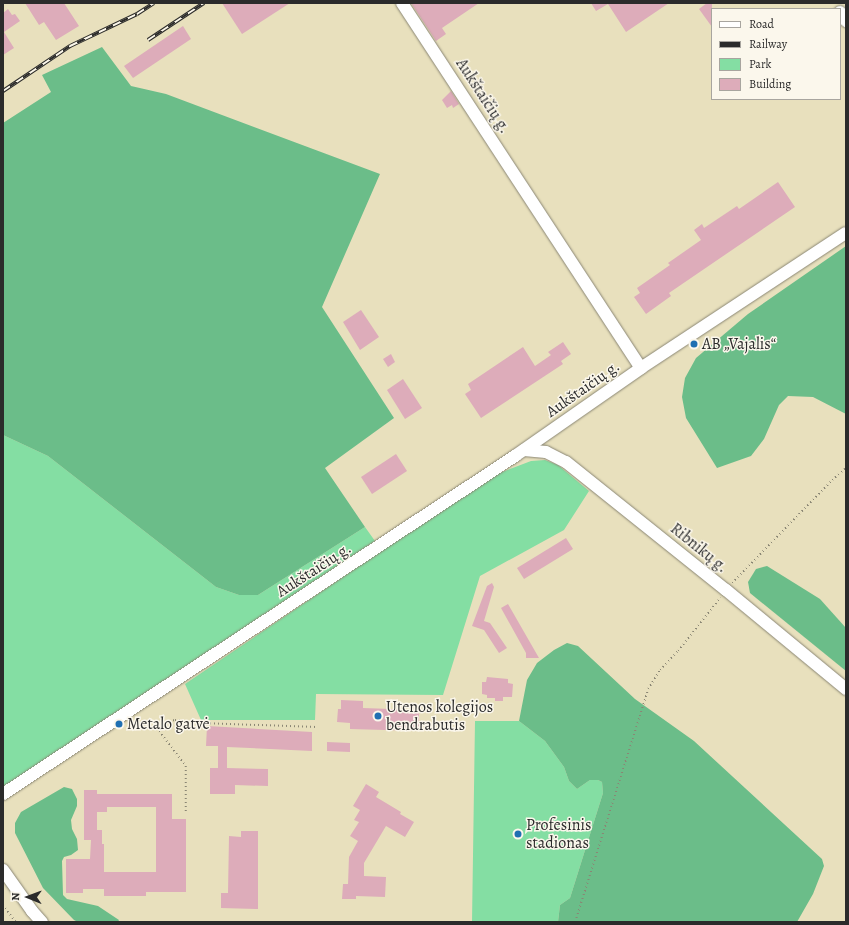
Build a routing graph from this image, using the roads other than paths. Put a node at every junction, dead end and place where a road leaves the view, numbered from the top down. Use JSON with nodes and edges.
{"nodes":[{"id":1,"x":402,"y":3,"type":"edge"},
{"id":2,"x":846,"y":233,"type":"edge"},
{"id":3,"x":641,"y":368,"type":"junction"},
{"id":4,"x":524,"y":450,"type":"junction"},
{"id":5,"x":846,"y":689,"type":"edge"},
{"id":6,"x":3,"y":794,"type":"edge"},
{"id":7,"x":3,"y":870,"type":"edge"},
{"id":8,"x":42,"y":922,"type":"edge"}],
"edges":[{"from":1,"to":3,"type":"street","name":"Aukštaičių g."},
{"from":2,"to":3,"type":"street","name":"Aukštaičių g."},
{"from":3,"to":4,"type":"street","name":"Aukštaičių g."},
{"from":4,"to":5,"type":"street","name":"Ribnikų g."},
{"from":4,"to":6,"type":"street","name":"Aukštaičių g."},
{"from":7,"to":8,"type":"street"}]}
